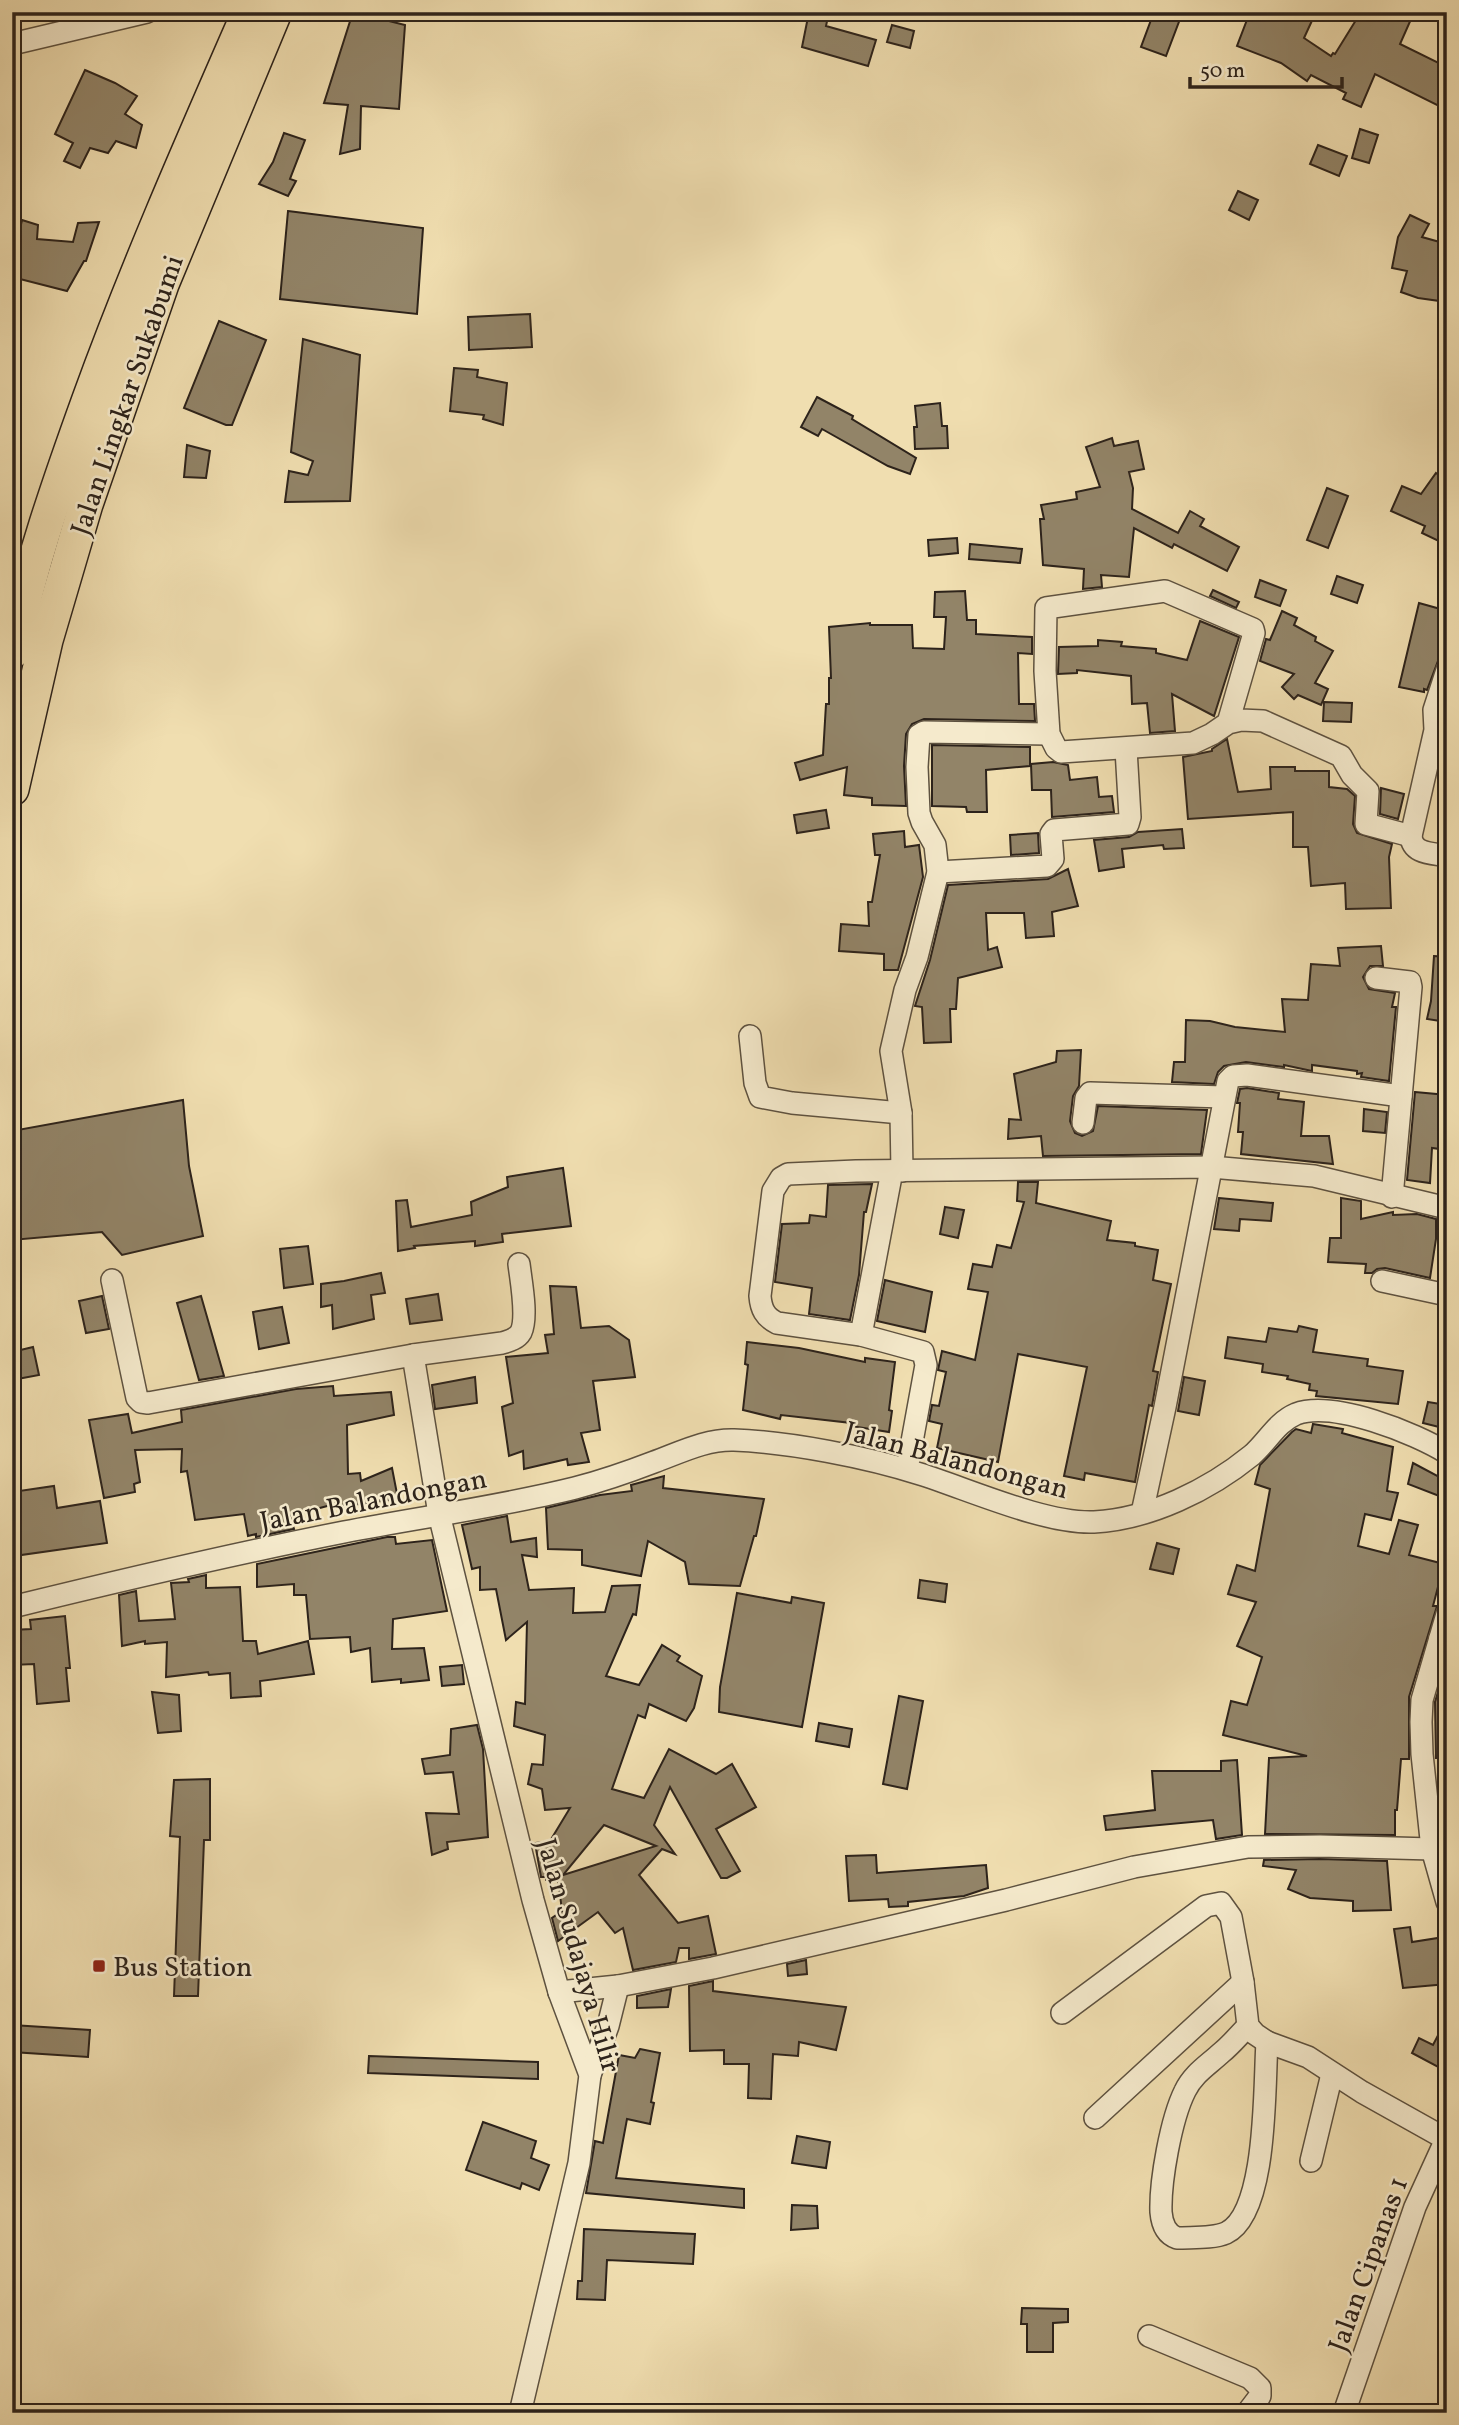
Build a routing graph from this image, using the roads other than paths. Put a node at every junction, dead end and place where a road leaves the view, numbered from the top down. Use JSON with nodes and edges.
{"nodes":[{"id":1,"x":148,"y":12,"type":"edge"},
{"id":2,"x":250,"y":12,"type":"edge"},
{"id":3,"x":275,"y":12,"type":"edge"},
{"id":4,"x":12,"y":44,"type":"edge"},
{"id":5,"x":12,"y":652,"type":"edge"},
{"id":6,"x":1447,"y":670,"type":"edge"},
{"id":7,"x":1228,"y":723,"type":"junction"},
{"id":8,"x":1049,"y":734,"type":"junction"},
{"id":9,"x":1126,"y":749,"type":"junction"},
{"id":10,"x":12,"y":789,"type":"edge"},
{"id":11,"x":1410,"y":836,"type":"junction"},
{"id":12,"x":1447,"y":856,"type":"edge"},
{"id":13,"x":938,"y":872,"type":"junction"},
{"id":14,"x":1376,"y":978,"type":"dead end"},
{"id":15,"x":750,"y":1036,"type":"dead end"},
{"id":16,"x":1401,"y":1096,"type":"junction"},
{"id":17,"x":1224,"y":1097,"type":"junction"},
{"id":18,"x":901,"y":1113,"type":"junction"},
{"id":19,"x":1083,"y":1123,"type":"dead end"},
{"id":20,"x":1212,"y":1167,"type":"junction"},
{"id":21,"x":897,"y":1171,"type":"junction"},
{"id":22,"x":1392,"y":1197,"type":"junction"},
{"id":23,"x":1447,"y":1208,"type":"edge"},
{"id":24,"x":519,"y":1264,"type":"dead end"},
{"id":25,"x":112,"y":1280,"type":"dead end"},
{"id":26,"x":1382,"y":1281,"type":"dead end"},
{"id":27,"x":1447,"y":1294,"type":"edge"},
{"id":28,"x":861,"y":1335,"type":"junction"},
{"id":29,"x":413,"y":1355,"type":"junction"},
{"id":30,"x":1447,"y":1453,"type":"edge"},
{"id":31,"x":907,"y":1469,"type":"junction"},
{"id":32,"x":1142,"y":1513,"type":"junction"},
{"id":33,"x":439,"y":1514,"type":"junction"},
{"id":34,"x":12,"y":1607,"type":"edge"},
{"id":35,"x":1447,"y":1614,"type":"edge"},
{"id":36,"x":1443,"y":1638,"type":"edge"},
{"id":37,"x":1432,"y":1849,"type":"junction"},
{"id":38,"x":1447,"y":1902,"type":"edge"},
{"id":39,"x":1243,"y":1982,"type":"junction"},
{"id":40,"x":618,"y":1986,"type":"junction"},
{"id":41,"x":559,"y":1992,"type":"junction"},
{"id":42,"x":1062,"y":2013,"type":"dead end"},
{"id":43,"x":1248,"y":2026,"type":"junction"},
{"id":44,"x":1267,"y":2042,"type":"junction"},
{"id":45,"x":1332,"y":2074,"type":"junction"},
{"id":46,"x":590,"y":2075,"type":"junction"},
{"id":47,"x":1095,"y":2118,"type":"dead end"},
{"id":48,"x":1446,"y":2138,"type":"edge"},
{"id":49,"x":1311,"y":2161,"type":"dead end"},
{"id":50,"x":1149,"y":2336,"type":"dead end"},
{"id":51,"x":520,"y":2413,"type":"edge"},
{"id":52,"x":1247,"y":2413,"type":"edge"},
{"id":53,"x":1344,"y":2413,"type":"edge"}],
"edges":[{"from":1,"to":4,"type":"street"},
{"from":2,"to":5,"type":"main road","name":"Jalan Lingkar Sukabumi"},
{"from":3,"to":10,"type":"main road","name":"Jalan Lingkar Sukabumi"},
{"from":6,"to":11,"type":"street"},
{"from":7,"to":8,"type":"street"},
{"from":7,"to":9,"type":"street"},
{"from":7,"to":11,"type":"street"},
{"from":8,"to":9,"type":"street"},
{"from":8,"to":13,"type":"street"},
{"from":9,"to":13,"type":"street"},
{"from":11,"to":12,"type":"street"},
{"from":13,"to":18,"type":"street"},
{"from":14,"to":16,"type":"street"},
{"from":15,"to":18,"type":"street"},
{"from":16,"to":17,"type":"street"},
{"from":16,"to":22,"type":"street"},
{"from":17,"to":19,"type":"street"},
{"from":17,"to":20,"type":"street"},
{"from":18,"to":21,"type":"street"},
{"from":20,"to":21,"type":"street"},
{"from":20,"to":22,"type":"street"},
{"from":20,"to":32,"type":"street"},
{"from":21,"to":28,"type":"street"},
{"from":21,"to":28,"type":"street"},
{"from":22,"to":23,"type":"street"},
{"from":24,"to":29,"type":"street"},
{"from":25,"to":29,"type":"street"},
{"from":26,"to":27,"type":"street"},
{"from":28,"to":31,"type":"street"},
{"from":29,"to":33,"type":"street","name":"Jalan Sudajaya Hilir"},
{"from":30,"to":32,"type":"street","name":"Jalan Balandongan"},
{"from":31,"to":32,"type":"street","name":"Jalan Balandongan"},
{"from":31,"to":33,"type":"street","name":"Jalan Balandongan"},
{"from":33,"to":34,"type":"street","name":"Jalan Balandongan"},
{"from":33,"to":41,"type":"street","name":"Jalan Sudajaya Hilir"},
{"from":35,"to":36,"type":"street"},
{"from":36,"to":37,"type":"street"},
{"from":37,"to":38,"type":"street"},
{"from":37,"to":40,"type":"street"},
{"from":39,"to":42,"type":"street"},
{"from":39,"to":43,"type":"street"},
{"from":39,"to":47,"type":"street"},
{"from":40,"to":41,"type":"street"},
{"from":40,"to":46,"type":"street"},
{"from":41,"to":46,"type":"street","name":"Jalan Sudajaya Hilir"},
{"from":43,"to":44,"type":"street"},
{"from":43,"to":44,"type":"street"},
{"from":44,"to":45,"type":"street"},
{"from":45,"to":48,"type":"street"},
{"from":45,"to":49,"type":"street"},
{"from":46,"to":51,"type":"street","name":"Jalan Sudajaya Hilir"},
{"from":48,"to":53,"type":"street","name":"Jalan Cipanas 1"},
{"from":50,"to":52,"type":"street"}]}
